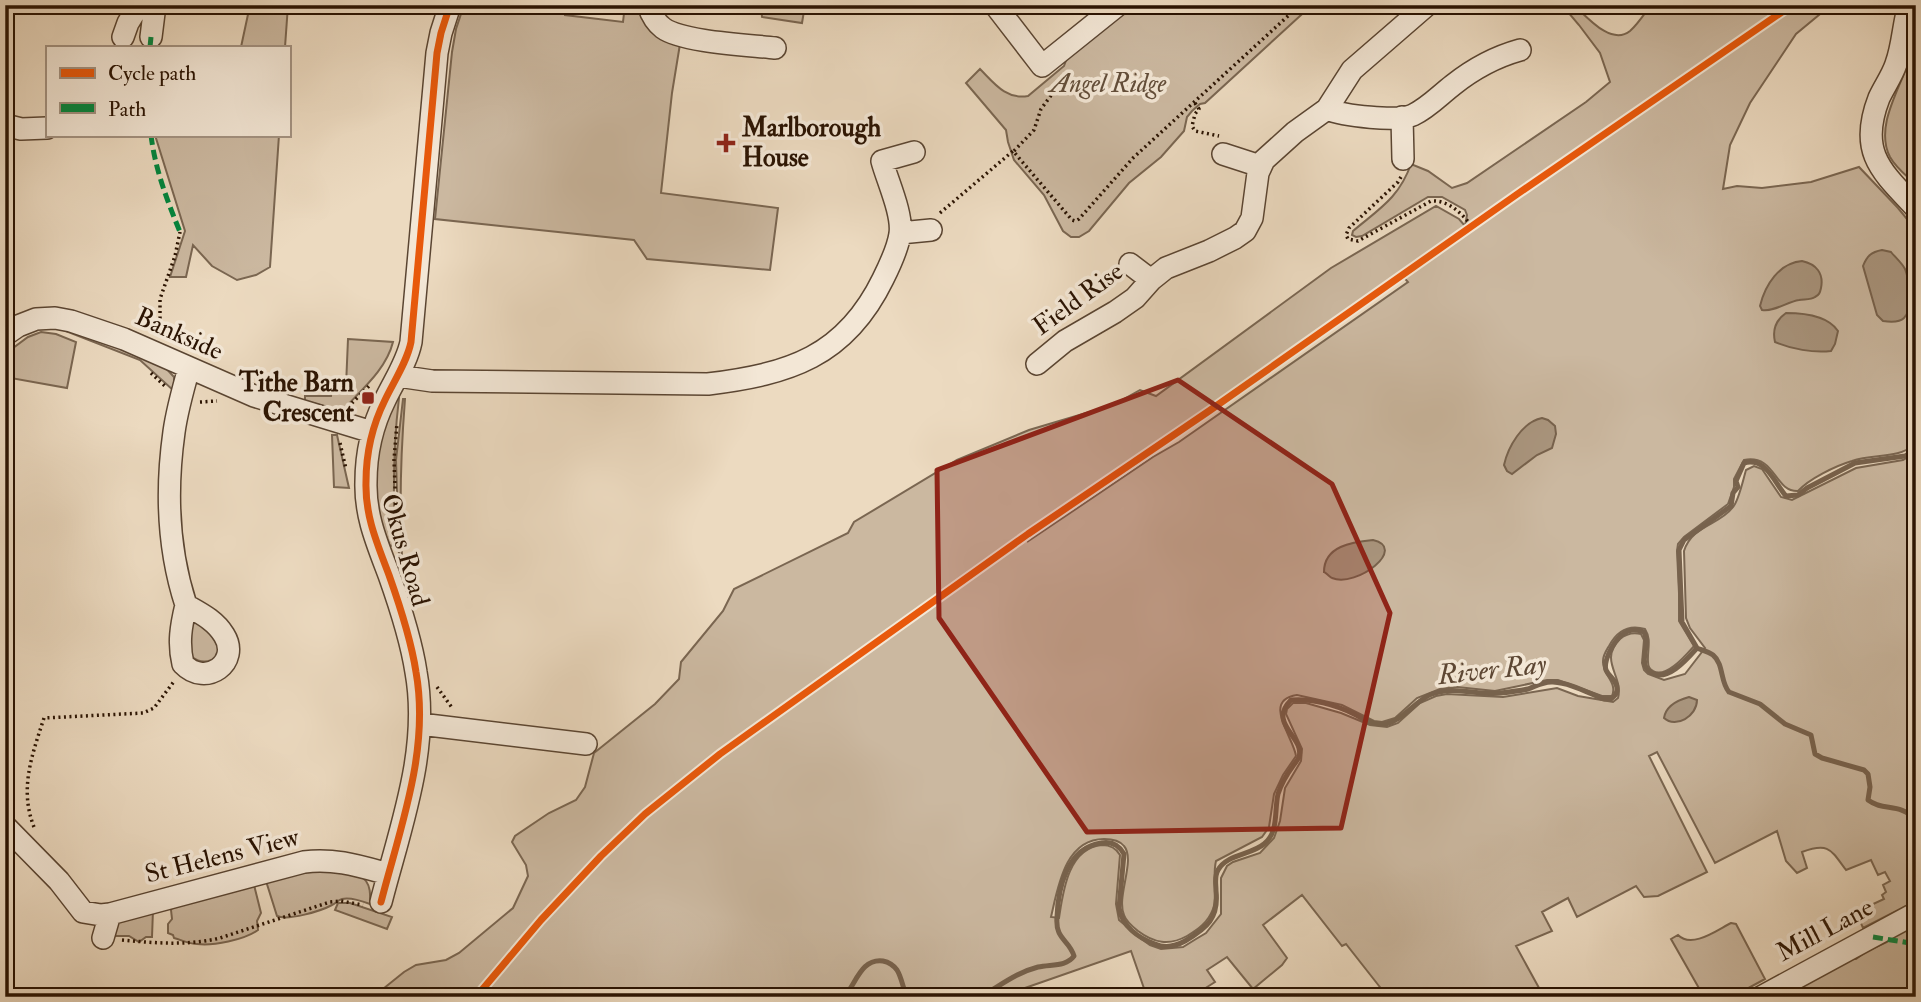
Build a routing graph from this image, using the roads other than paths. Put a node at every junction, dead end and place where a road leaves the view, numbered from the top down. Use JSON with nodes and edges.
{"nodes":[{"id":1,"x":139,"y":5,"type":"edge"},
{"id":2,"x":155,"y":5,"type":"edge"},
{"id":3,"x":450,"y":5,"type":"edge"},
{"id":4,"x":648,"y":5,"type":"edge"},
{"id":5,"x":995,"y":5,"type":"edge"},
{"id":6,"x":1118,"y":5,"type":"edge"},
{"id":7,"x":1427,"y":5,"type":"edge"},
{"id":8,"x":1909,"y":5,"type":"edge"},
{"id":9,"x":123,"y":37,"type":"dead end"},
{"id":10,"x":150,"y":37,"type":"dead end"},
{"id":11,"x":775,"y":48,"type":"dead end"},
{"id":12,"x":1520,"y":50,"type":"dead end"},
{"id":13,"x":1327,"y":109,"type":"junction"},
{"id":14,"x":1402,"y":117,"type":"junction"},
{"id":15,"x":5,"y":125,"type":"edge"},
{"id":16,"x":46,"y":134,"type":"edge"},
{"id":17,"x":1223,"y":146,"type":"road end"},
{"id":18,"x":914,"y":152,"type":"dead end"},
{"id":19,"x":1404,"y":159,"type":"road end"},
{"id":20,"x":1260,"y":166,"type":"junction"},
{"id":21,"x":1916,"y":208,"type":"edge"},
{"id":22,"x":931,"y":230,"type":"road end"},
{"id":23,"x":900,"y":233,"type":"junction"},
{"id":24,"x":1130,"y":264,"type":"dead end"},
{"id":25,"x":1151,"y":280,"type":"junction"},
{"id":26,"x":5,"y":335,"type":"edge"},
{"id":27,"x":1037,"y":363,"type":"dead end"},
{"id":28,"x":189,"y":368,"type":"junction"},
{"id":29,"x":398,"y":376,"type":"junction"},
{"id":30,"x":372,"y":432,"type":"junction"},
{"id":31,"x":186,"y":605,"type":"junction"},
{"id":32,"x":419,"y":724,"type":"junction"},
{"id":33,"x":586,"y":744,"type":"dead end"},
{"id":34,"x":5,"y":826,"type":"edge"},
{"id":35,"x":388,"y":874,"type":"junction"},
{"id":36,"x":380,"y":902,"type":"road end"},
{"id":37,"x":1916,"y":913,"type":"edge"},
{"id":38,"x":110,"y":914,"type":"junction"},
{"id":39,"x":103,"y":938,"type":"road end"},
{"id":40,"x":1761,"y":997,"type":"edge"}],
"edges":[{"from":1,"to":9,"type":"street"},
{"from":2,"to":10,"type":"street"},
{"from":3,"to":29,"type":"street","name":"Okus Road"},
{"from":4,"to":11,"type":"street"},
{"from":5,"to":6,"type":"street"},
{"from":7,"to":13,"type":"street"},
{"from":8,"to":21,"type":"street"},
{"from":12,"to":14,"type":"street"},
{"from":13,"to":14,"type":"street"},
{"from":13,"to":20,"type":"street"},
{"from":14,"to":19,"type":"street"},
{"from":15,"to":16,"type":"street"},
{"from":17,"to":20,"type":"street"},
{"from":18,"to":23,"type":"street"},
{"from":20,"to":25,"type":"street","name":"Field Rise"},
{"from":22,"to":23,"type":"street"},
{"from":23,"to":29,"type":"street"},
{"from":24,"to":25,"type":"street","name":"Field Rise"},
{"from":25,"to":27,"type":"street","name":"Field Rise"},
{"from":26,"to":28,"type":"street","name":"Bankside"},
{"from":28,"to":30,"type":"street","name":"Bankside"},
{"from":28,"to":31,"type":"street"},
{"from":29,"to":30,"type":"street","name":"Okus Road"},
{"from":30,"to":32,"type":"street","name":"Okus Road"},
{"from":31,"to":31,"type":"street"},
{"from":32,"to":33,"type":"street"},
{"from":32,"to":35,"type":"street","name":"Okus Road"},
{"from":34,"to":38,"type":"street","name":"St Helens View"},
{"from":35,"to":36,"type":"street","name":"Okus Road"},
{"from":35,"to":38,"type":"street","name":"St Helens View"},
{"from":37,"to":40,"type":"street","name":"Mill Lane"},
{"from":38,"to":39,"type":"street"}]}
